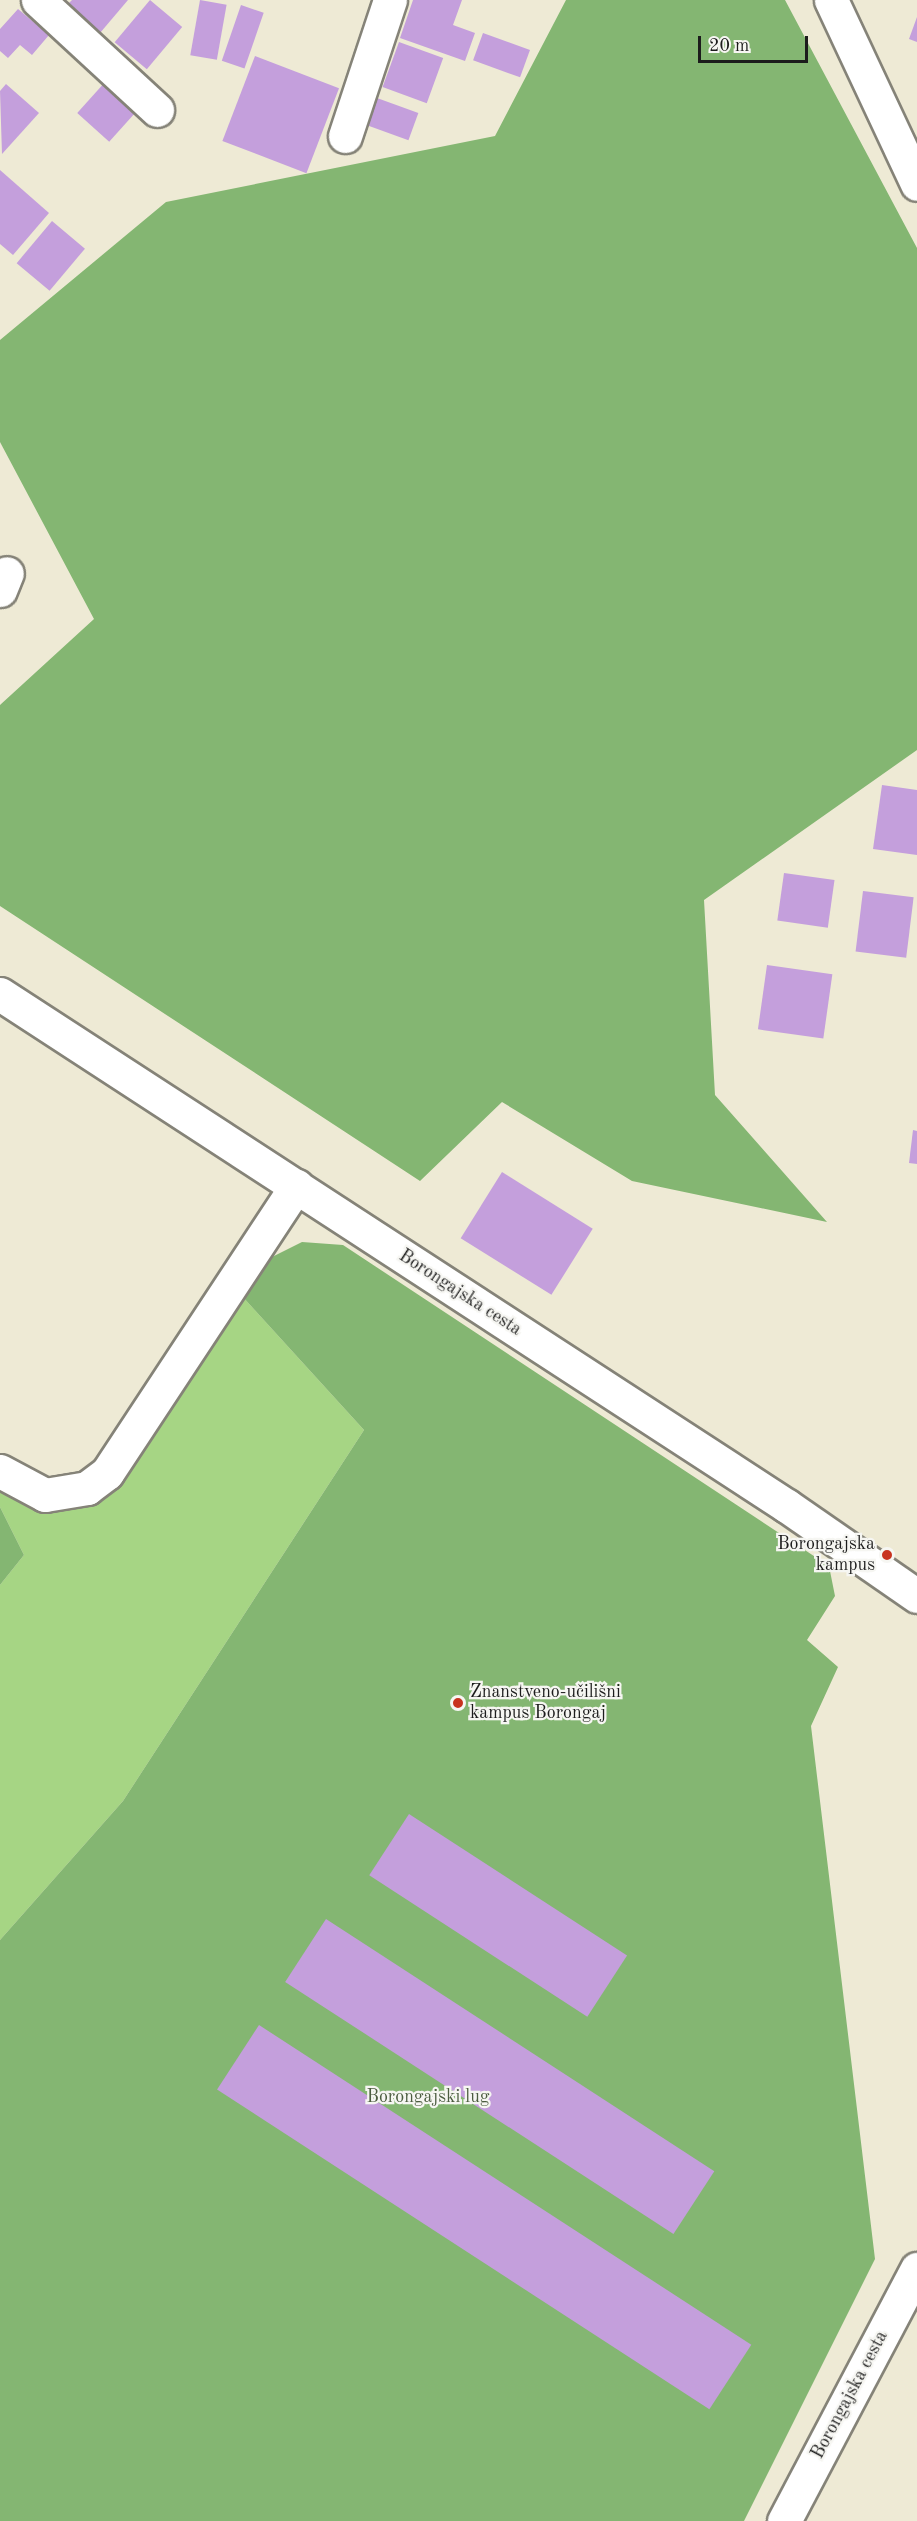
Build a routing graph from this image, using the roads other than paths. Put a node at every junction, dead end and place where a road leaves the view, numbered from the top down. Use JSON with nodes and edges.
{"nodes":[{"id":1,"x":38,"y":0,"type":"edge"},
{"id":2,"x":390,"y":0,"type":"edge"},
{"id":3,"x":831,"y":0,"type":"edge"},
{"id":4,"x":157,"y":110,"type":"dead end"},
{"id":5,"x":345,"y":136,"type":"dead end"},
{"id":6,"x":917,"y":184,"type":"edge"},
{"id":7,"x":0,"y":994,"type":"edge"},
{"id":8,"x":296,"y":1186,"type":"junction"},
{"id":9,"x":0,"y":1471,"type":"edge"},
{"id":10,"x":917,"y":1596,"type":"edge"},
{"id":11,"x":917,"y":2269,"type":"edge"},
{"id":12,"x":784,"y":2521,"type":"edge"}],
"edges":[{"from":1,"to":4,"type":"street"},
{"from":2,"to":5,"type":"street"},
{"from":3,"to":6,"type":"street"},
{"from":7,"to":8,"type":"street","name":"Borongajska cesta"},
{"from":8,"to":9,"type":"street"},
{"from":8,"to":10,"type":"street","name":"Borongajska cesta"},
{"from":11,"to":12,"type":"street","name":"Borongajska cesta"}]}
